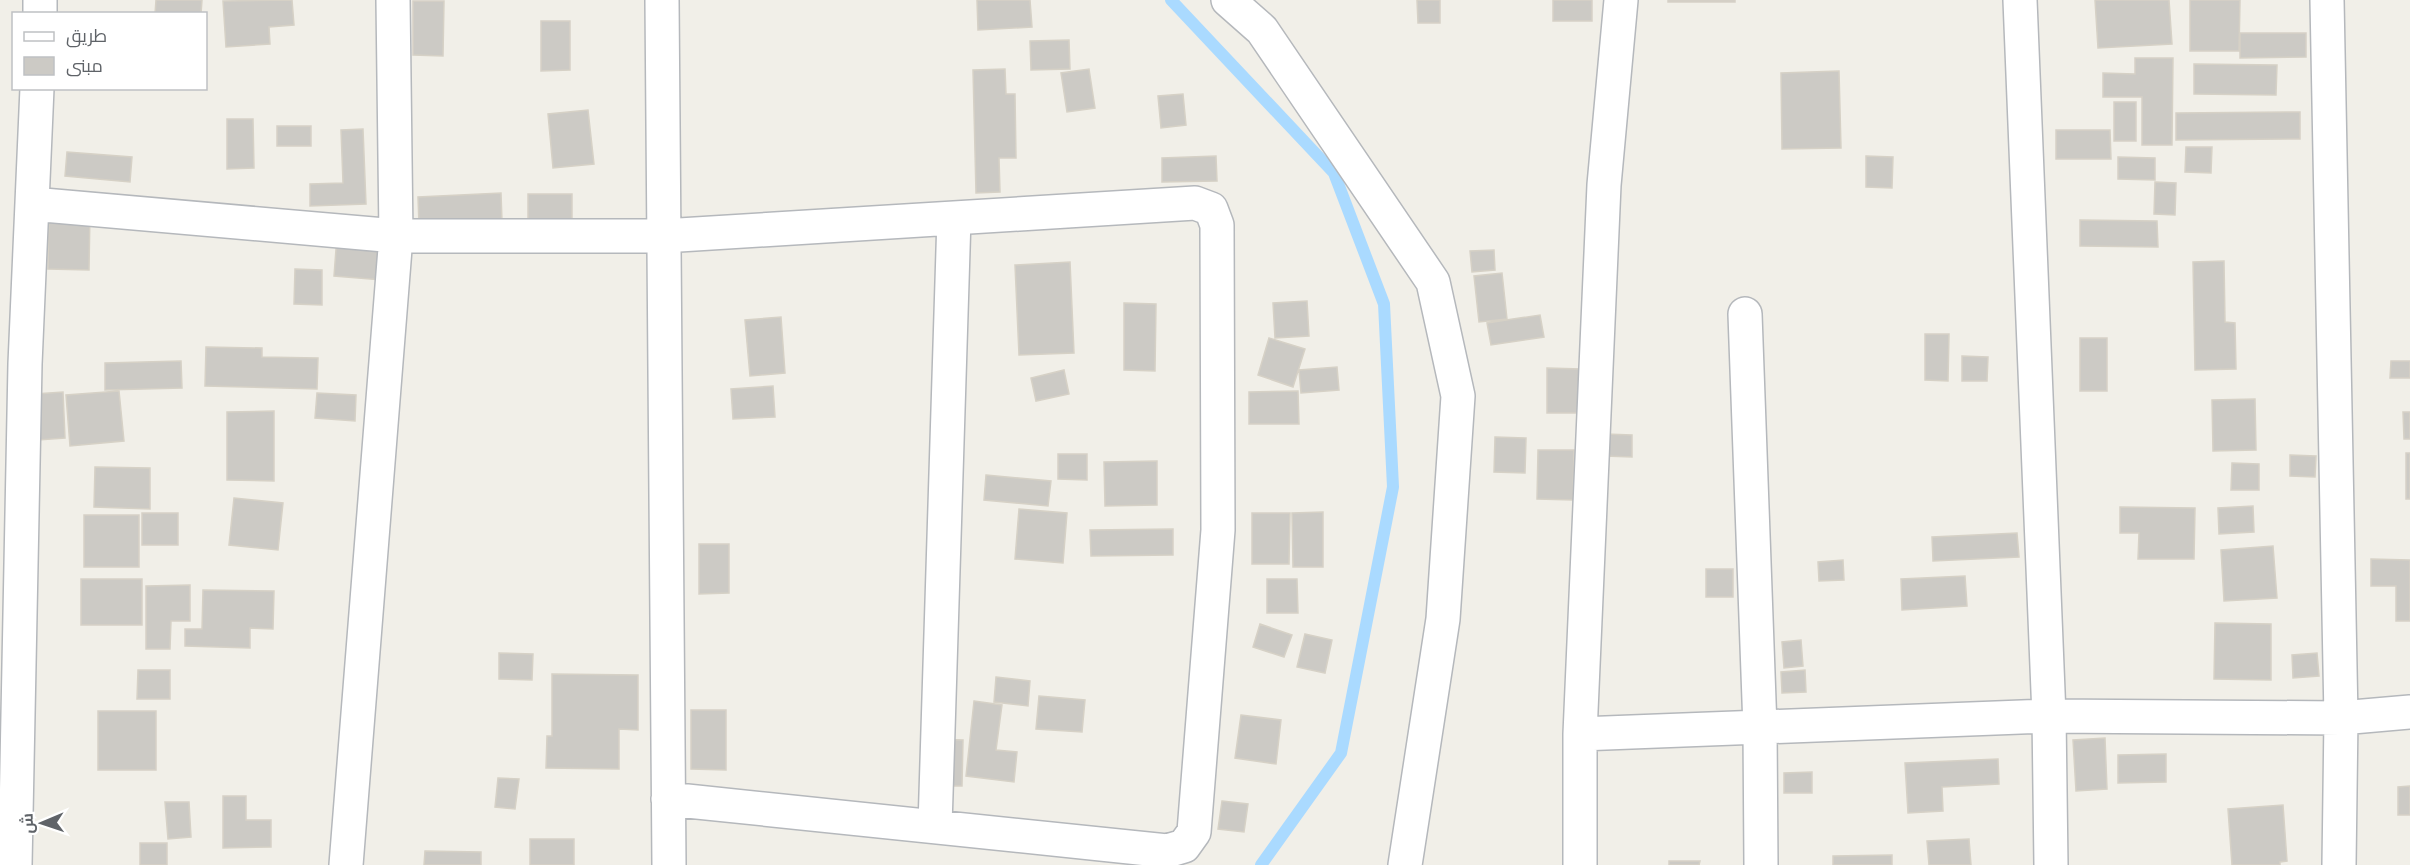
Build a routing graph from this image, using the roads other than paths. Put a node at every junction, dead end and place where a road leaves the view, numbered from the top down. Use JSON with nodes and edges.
{"nodes":[{"id":1,"x":393,"y":0,"type":"edge"},
{"id":2,"x":662,"y":0,"type":"edge"},
{"id":3,"x":1228,"y":0,"type":"edge"},
{"id":4,"x":1621,"y":0,"type":"edge"},
{"id":5,"x":2020,"y":0,"type":"edge"},
{"id":6,"x":2328,"y":0,"type":"edge"},
{"id":7,"x":1264,"y":15,"type":"edge"},
{"id":8,"x":37,"y":90,"type":"edge"},
{"id":9,"x":32,"y":204,"type":"junction"},
{"id":10,"x":954,"y":218,"type":"junction"},
{"id":11,"x":396,"y":236,"type":"junction"},
{"id":12,"x":663,"y":236,"type":"junction"},
{"id":13,"x":1745,"y":314,"type":"dead end"},
{"id":14,"x":12,"y":362,"type":"edge"},
{"id":15,"x":2410,"y":712,"type":"edge"},
{"id":16,"x":2049,"y":716,"type":"junction"},
{"id":17,"x":2341,"y":718,"type":"junction"},
{"id":18,"x":1760,"y":728,"type":"junction"},
{"id":19,"x":1580,"y":734,"type":"junction"},
{"id":20,"x":668,"y":799,"type":"junction"},
{"id":21,"x":935,"y":826,"type":"junction"},
{"id":22,"x":15,"y":865,"type":"edge"},
{"id":23,"x":346,"y":865,"type":"edge"},
{"id":24,"x":669,"y":865,"type":"edge"},
{"id":25,"x":1405,"y":865,"type":"edge"},
{"id":26,"x":1580,"y":865,"type":"edge"},
{"id":27,"x":1761,"y":865,"type":"edge"},
{"id":28,"x":2051,"y":865,"type":"edge"},
{"id":29,"x":2339,"y":865,"type":"edge"}],
"edges":[{"from":1,"to":11,"type":"street"},
{"from":2,"to":12,"type":"street"},
{"from":3,"to":7,"type":"street"},
{"from":4,"to":19,"type":"street"},
{"from":5,"to":16,"type":"street"},
{"from":6,"to":17,"type":"street"},
{"from":7,"to":25,"type":"street"},
{"from":8,"to":9,"type":"street"},
{"from":9,"to":11,"type":"street"},
{"from":9,"to":14,"type":"street"},
{"from":10,"to":12,"type":"street"},
{"from":10,"to":21,"type":"street"},
{"from":10,"to":21,"type":"street"},
{"from":11,"to":12,"type":"street"},
{"from":11,"to":23,"type":"street"},
{"from":12,"to":20,"type":"street"},
{"from":13,"to":18,"type":"street"},
{"from":14,"to":22,"type":"street"},
{"from":15,"to":17,"type":"street"},
{"from":16,"to":17,"type":"street"},
{"from":16,"to":18,"type":"street"},
{"from":16,"to":28,"type":"street"},
{"from":17,"to":29,"type":"street"},
{"from":18,"to":19,"type":"street"},
{"from":18,"to":27,"type":"street"},
{"from":19,"to":26,"type":"street"},
{"from":20,"to":21,"type":"street"},
{"from":20,"to":24,"type":"street"}]}
